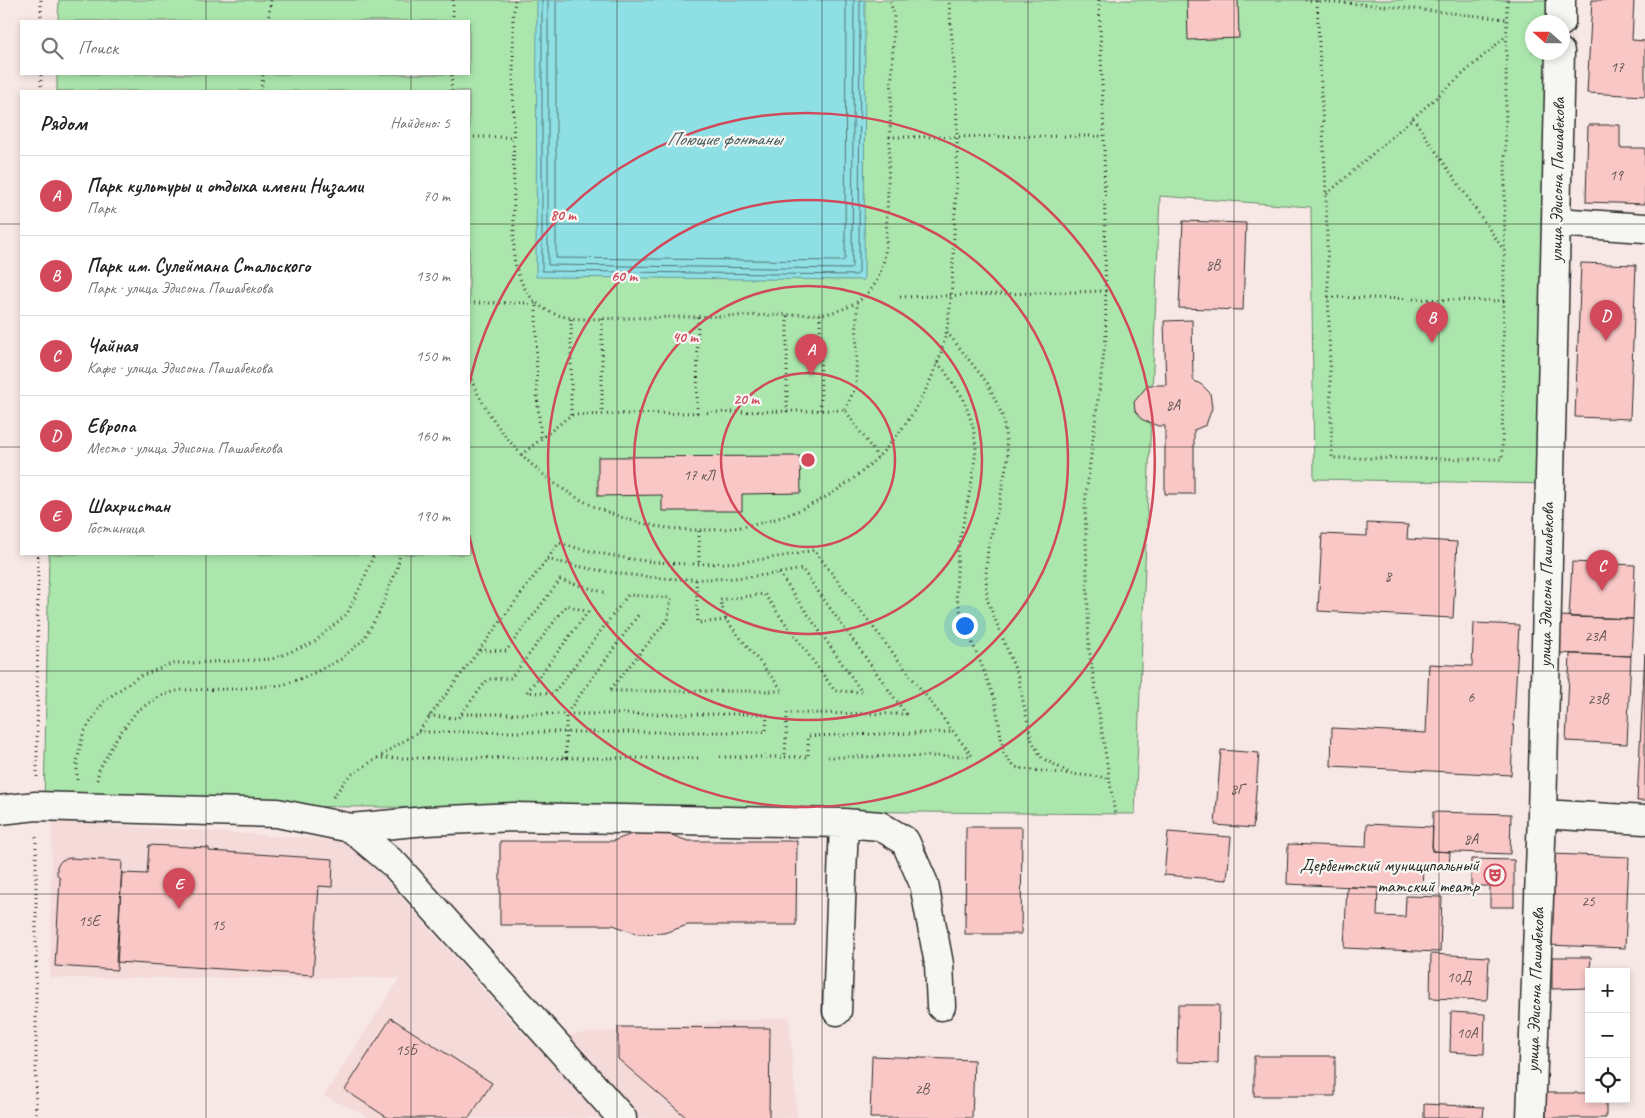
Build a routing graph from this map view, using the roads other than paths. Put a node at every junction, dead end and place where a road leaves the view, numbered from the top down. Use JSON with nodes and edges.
{"nodes":[{"id":1,"x":1561,"y":0,"type":"edge"},
{"id":2,"x":1560,"y":15,"type":"edge"},
{"id":3,"x":1560,"y":60,"type":"edge"},
{"id":4,"x":1556,"y":222,"type":"junction"},
{"id":5,"x":1645,"y":228,"type":"edge"},
{"id":6,"x":0,"y":810,"type":"edge"},
{"id":7,"x":1542,"y":814,"type":"junction"},
{"id":8,"x":1645,"y":820,"type":"edge"},
{"id":9,"x":844,"y":823,"type":"junction"},
{"id":10,"x":351,"y":828,"type":"junction"},
{"id":11,"x":941,"y":1006,"type":"dead end"},
{"id":12,"x":837,"y":1011,"type":"dead end"},
{"id":13,"x":622,"y":1118,"type":"edge"},
{"id":14,"x":1531,"y":1118,"type":"edge"}],
"edges":[{"from":1,"to":2,"type":"street"},
{"from":3,"to":4,"type":"street","name":"улица Эдисона Пашабекова"},
{"from":4,"to":5,"type":"street"},
{"from":4,"to":7,"type":"street","name":"улица Эдисона Пашабекова"},
{"from":6,"to":10,"type":"street"},
{"from":7,"to":8,"type":"street"},
{"from":7,"to":14,"type":"street","name":"улица Эдисона Пашабекова"},
{"from":9,"to":10,"type":"street"},
{"from":9,"to":11,"type":"street"},
{"from":9,"to":12,"type":"street"},
{"from":10,"to":13,"type":"street"}]}
